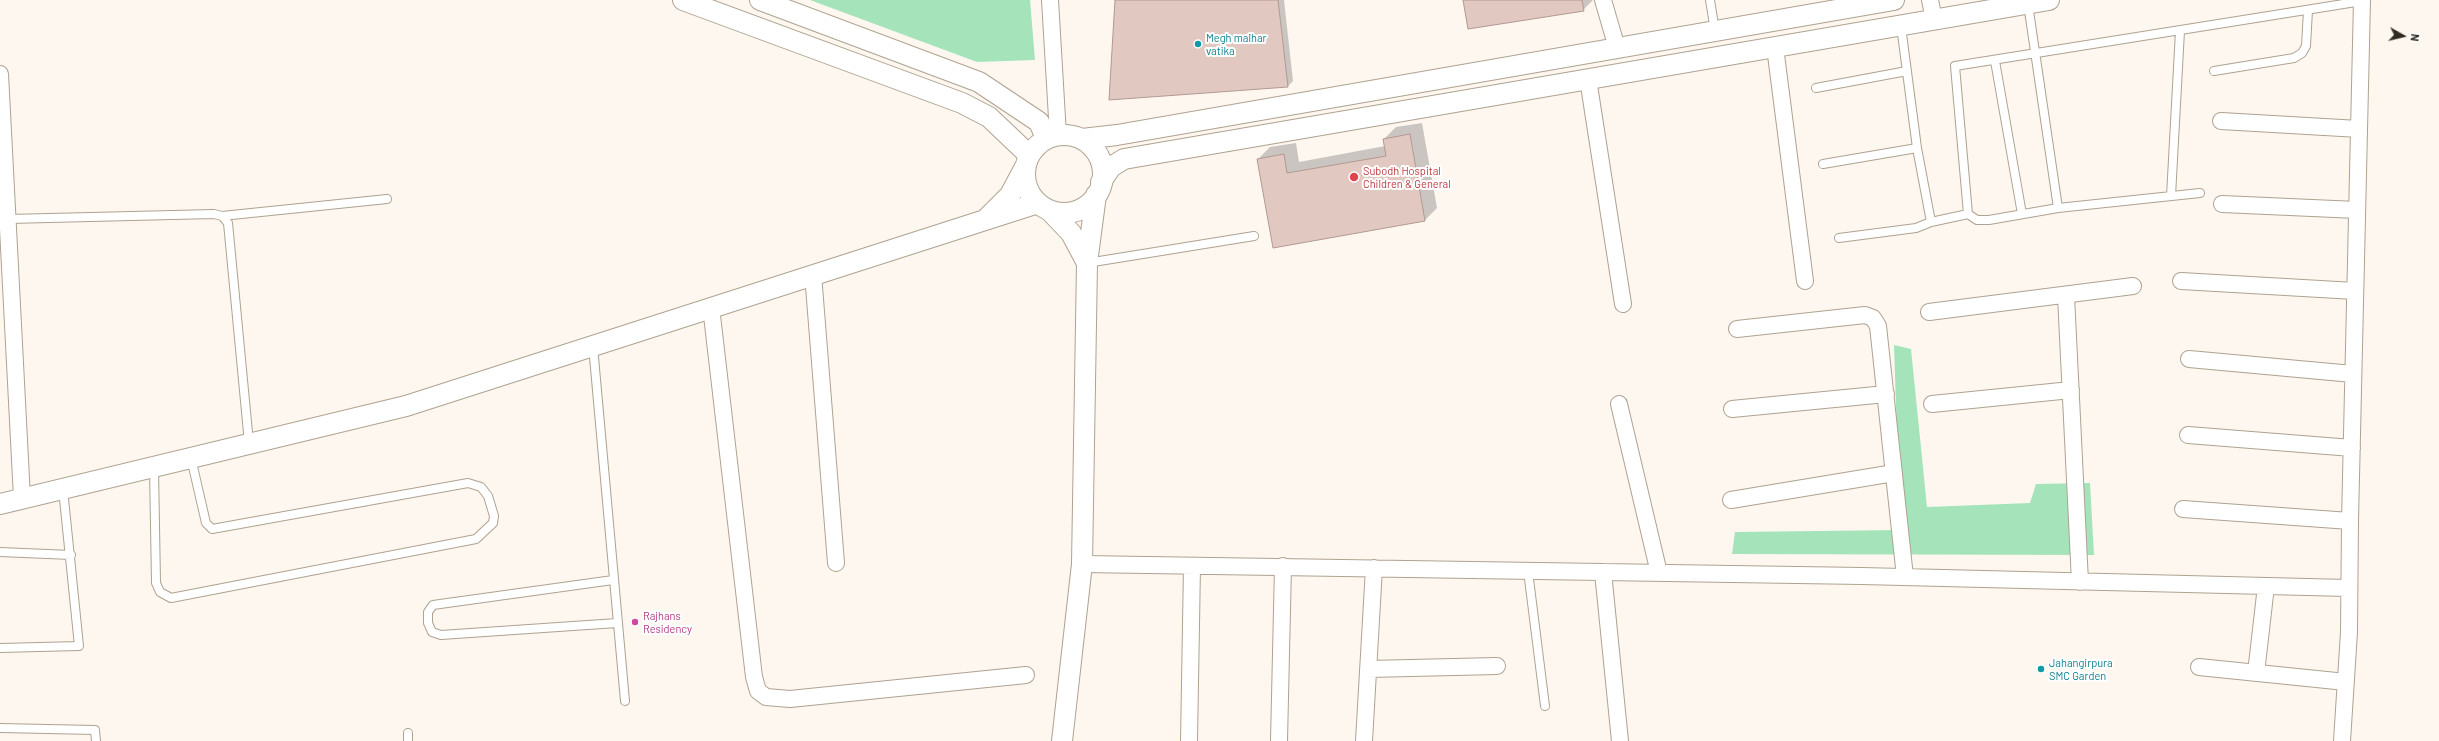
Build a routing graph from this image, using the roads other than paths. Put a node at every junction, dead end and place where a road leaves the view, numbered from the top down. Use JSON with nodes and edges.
{"nodes":[{"id":1,"x":683,"y":0,"type":"edge"},
{"id":2,"x":760,"y":0,"type":"edge"},
{"id":3,"x":1050,"y":0,"type":"edge"},
{"id":4,"x":1603,"y":0,"type":"edge"},
{"id":5,"x":1710,"y":0,"type":"edge"},
{"id":6,"x":1894,"y":0,"type":"edge"},
{"id":7,"x":1930,"y":0,"type":"edge"},
{"id":8,"x":2049,"y":0,"type":"edge"},
{"id":9,"x":2362,"y":0,"type":"edge"},
{"id":10,"x":2028,"y":4,"type":"junction"},
{"id":11,"x":2308,"y":10,"type":"junction"},
{"id":12,"x":1934,"y":20,"type":"junction"},
{"id":13,"x":1901,"y":26,"type":"junction"},
{"id":14,"x":1715,"y":31,"type":"junction"},
{"id":15,"x":2180,"y":31,"type":"junction"},
{"id":16,"x":1775,"y":47,"type":"junction"},
{"id":17,"x":1617,"y":48,"type":"junction"},
{"id":18,"x":2036,"y":55,"type":"junction"},
{"id":19,"x":1995,"y":60,"type":"junction"},
{"id":20,"x":1907,"y":71,"type":"junction"},
{"id":21,"x":2214,"y":71,"type":"dead end"},
{"id":22,"x":0,"y":74,"type":"edge"},
{"id":23,"x":1588,"y":79,"type":"junction"},
{"id":24,"x":1816,"y":88,"type":"dead end"},
{"id":25,"x":2221,"y":121,"type":"dead end"},
{"id":26,"x":2359,"y":129,"type":"junction"},
{"id":27,"x":1052,"y":137,"type":"junction"},
{"id":28,"x":1082,"y":139,"type":"junction"},
{"id":29,"x":1917,"y":148,"type":"junction"},
{"id":30,"x":1027,"y":161,"type":"junction"},
{"id":31,"x":1822,"y":164,"type":"dead end"},
{"id":32,"x":1099,"y":188,"type":"junction"},
{"id":33,"x":2200,"y":193,"type":"dead end"},
{"id":34,"x":2171,"y":196,"type":"junction"},
{"id":35,"x":387,"y":199,"type":"dead end"},
{"id":36,"x":2222,"y":204,"type":"dead end"},
{"id":37,"x":1043,"y":206,"type":"junction"},
{"id":38,"x":2058,"y":208,"type":"junction"},
{"id":39,"x":2357,"y":210,"type":"junction"},
{"id":40,"x":1968,"y":214,"type":"junction"},
{"id":41,"x":2022,"y":214,"type":"junction"},
{"id":42,"x":222,"y":216,"type":"junction"},
{"id":43,"x":987,"y":218,"type":"junction"},
{"id":44,"x":8,"y":219,"type":"junction"},
{"id":45,"x":1930,"y":222,"type":"junction"},
{"id":46,"x":1254,"y":236,"type":"dead end"},
{"id":47,"x":1839,"y":238,"type":"dead end"},
{"id":48,"x":1087,"y":263,"type":"junction"},
{"id":49,"x":813,"y":274,"type":"junction"},
{"id":50,"x":1805,"y":281,"type":"dead end"},
{"id":51,"x":2181,"y":281,"type":"dead end"},
{"id":52,"x":2133,"y":286,"type":"dead end"},
{"id":53,"x":2355,"y":291,"type":"junction"},
{"id":54,"x":2066,"y":296,"type":"junction"},
{"id":55,"x":1623,"y":304,"type":"dead end"},
{"id":56,"x":711,"y":307,"type":"junction"},
{"id":57,"x":1929,"y":312,"type":"dead end"},
{"id":58,"x":1737,"y":329,"type":"dead end"},
{"id":59,"x":593,"y":346,"type":"junction"},
{"id":60,"x":2189,"y":359,"type":"dead end"},
{"id":61,"x":2353,"y":374,"type":"junction"},
{"id":62,"x":2071,"y":390,"type":"junction"},
{"id":63,"x":1886,"y":394,"type":"junction"},
{"id":64,"x":1619,"y":404,"type":"dead end"},
{"id":65,"x":1932,"y":404,"type":"dead end"},
{"id":66,"x":1732,"y":409,"type":"dead end"},
{"id":67,"x":2188,"y":435,"type":"dead end"},
{"id":68,"x":249,"y":444,"type":"junction"},
{"id":69,"x":2352,"y":448,"type":"junction"},
{"id":70,"x":190,"y":458,"type":"junction"},
{"id":71,"x":154,"y":467,"type":"junction"},
{"id":72,"x":1894,"y":473,"type":"junction"},
{"id":73,"x":62,"y":489,"type":"junction"},
{"id":74,"x":22,"y":498,"type":"junction"},
{"id":75,"x":1731,"y":500,"type":"dead end"},
{"id":76,"x":0,"y":504,"type":"edge"},
{"id":77,"x":2183,"y":509,"type":"dead end"},
{"id":78,"x":2350,"y":521,"type":"junction"},
{"id":79,"x":0,"y":552,"type":"edge"},
{"id":80,"x":71,"y":555,"type":"junction"},
{"id":81,"x":836,"y":563,"type":"dead end"},
{"id":82,"x":1082,"y":564,"type":"junction"},
{"id":83,"x":1192,"y":566,"type":"junction"},
{"id":84,"x":1283,"y":566,"type":"junction"},
{"id":85,"x":1374,"y":568,"type":"junction"},
{"id":86,"x":1528,"y":571,"type":"junction"},
{"id":87,"x":1603,"y":572,"type":"junction"},
{"id":88,"x":1659,"y":573,"type":"junction"},
{"id":89,"x":1905,"y":577,"type":"junction"},
{"id":90,"x":613,"y":580,"type":"junction"},
{"id":91,"x":2080,"y":582,"type":"junction"},
{"id":92,"x":2266,"y":586,"type":"junction"},
{"id":93,"x":2348,"y":588,"type":"junction"},
{"id":94,"x":617,"y":623,"type":"junction"},
{"id":95,"x":0,"y":648,"type":"edge"},
{"id":96,"x":1497,"y":666,"type":"dead end"},
{"id":97,"x":2199,"y":667,"type":"dead end"},
{"id":98,"x":1368,"y":669,"type":"junction"},
{"id":99,"x":2256,"y":673,"type":"junction"},
{"id":100,"x":1026,"y":675,"type":"dead end"},
{"id":101,"x":2346,"y":682,"type":"junction"},
{"id":102,"x":625,"y":701,"type":"dead end"},
{"id":103,"x":1545,"y":706,"type":"dead end"},
{"id":104,"x":0,"y":728,"type":"edge"},
{"id":105,"x":96,"y":741,"type":"edge"},
{"id":106,"x":1062,"y":741,"type":"edge"},
{"id":107,"x":1189,"y":741,"type":"edge"},
{"id":108,"x":1279,"y":741,"type":"edge"},
{"id":109,"x":1364,"y":741,"type":"edge"},
{"id":110,"x":1620,"y":741,"type":"edge"},
{"id":111,"x":2342,"y":741,"type":"edge"}],
"edges":[{"from":1,"to":30,"type":"street"},
{"from":2,"to":27,"type":"street"},
{"from":3,"to":27,"type":"street"},
{"from":4,"to":17,"type":"street"},
{"from":5,"to":14,"type":"lane"},
{"from":6,"to":14,"type":"street"},
{"from":7,"to":12,"type":"street"},
{"from":8,"to":10,"type":"street"},
{"from":9,"to":11,"type":"lane"},
{"from":9,"to":26,"type":"street"},
{"from":10,"to":12,"type":"street"},
{"from":10,"to":18,"type":"lane"},
{"from":11,"to":15,"type":"lane"},
{"from":11,"to":21,"type":"lane"},
{"from":12,"to":13,"type":"street"},
{"from":13,"to":16,"type":"street"},
{"from":13,"to":20,"type":"lane"},
{"from":14,"to":17,"type":"street"},
{"from":15,"to":18,"type":"lane"},
{"from":15,"to":34,"type":"lane"},
{"from":16,"to":23,"type":"street"},
{"from":16,"to":50,"type":"street"},
{"from":17,"to":28,"type":"street"},
{"from":18,"to":19,"type":"lane"},
{"from":18,"to":38,"type":"lane"},
{"from":19,"to":40,"type":"lane"},
{"from":19,"to":41,"type":"lane"},
{"from":20,"to":24,"type":"lane"},
{"from":20,"to":29,"type":"lane"},
{"from":22,"to":44,"type":"street"},
{"from":23,"to":32,"type":"street"},
{"from":23,"to":55,"type":"street"},
{"from":25,"to":26,"type":"street"},
{"from":26,"to":39,"type":"street"},
{"from":27,"to":28,"type":"street"},
{"from":27,"to":30,"type":"street"},
{"from":28,"to":32,"type":"street"},
{"from":29,"to":31,"type":"lane"},
{"from":29,"to":45,"type":"lane"},
{"from":30,"to":37,"type":"street"},
{"from":30,"to":43,"type":"street"},
{"from":32,"to":37,"type":"street"},
{"from":32,"to":48,"type":"street"},
{"from":33,"to":34,"type":"lane"},
{"from":34,"to":38,"type":"lane"},
{"from":35,"to":42,"type":"lane"},
{"from":36,"to":39,"type":"street"},
{"from":37,"to":43,"type":"street"},
{"from":37,"to":48,"type":"street"},
{"from":38,"to":41,"type":"lane"},
{"from":39,"to":53,"type":"street"},
{"from":40,"to":41,"type":"lane"},
{"from":40,"to":45,"type":"lane"},
{"from":42,"to":44,"type":"lane"},
{"from":42,"to":68,"type":"lane"},
{"from":43,"to":49,"type":"street"},
{"from":44,"to":74,"type":"street"},
{"from":45,"to":47,"type":"lane"},
{"from":46,"to":48,"type":"lane"},
{"from":48,"to":82,"type":"street"},
{"from":49,"to":56,"type":"street"},
{"from":49,"to":81,"type":"street"},
{"from":51,"to":53,"type":"street"},
{"from":52,"to":54,"type":"street"},
{"from":53,"to":61,"type":"street"},
{"from":54,"to":57,"type":"street"},
{"from":54,"to":62,"type":"street"},
{"from":56,"to":59,"type":"street"},
{"from":56,"to":100,"type":"street"},
{"from":58,"to":63,"type":"street"},
{"from":59,"to":68,"type":"street"},
{"from":59,"to":90,"type":"lane"},
{"from":60,"to":61,"type":"street"},
{"from":61,"to":69,"type":"street"},
{"from":62,"to":65,"type":"street"},
{"from":62,"to":91,"type":"street"},
{"from":63,"to":66,"type":"street"},
{"from":63,"to":72,"type":"street"},
{"from":64,"to":88,"type":"street"},
{"from":67,"to":69,"type":"street"},
{"from":68,"to":70,"type":"street"},
{"from":69,"to":78,"type":"street"},
{"from":70,"to":71,"type":"street"},
{"from":70,"to":71,"type":"lane"},
{"from":71,"to":73,"type":"street"},
{"from":72,"to":75,"type":"street"},
{"from":72,"to":89,"type":"street"},
{"from":73,"to":74,"type":"street"},
{"from":73,"to":80,"type":"lane"},
{"from":74,"to":76,"type":"street"},
{"from":77,"to":78,"type":"street"},
{"from":78,"to":93,"type":"street"},
{"from":79,"to":80,"type":"lane"},
{"from":80,"to":95,"type":"lane"},
{"from":82,"to":83,"type":"street"},
{"from":82,"to":106,"type":"street"},
{"from":83,"to":84,"type":"street"},
{"from":83,"to":107,"type":"street"},
{"from":84,"to":85,"type":"street"},
{"from":84,"to":108,"type":"street"},
{"from":85,"to":86,"type":"street"},
{"from":85,"to":98,"type":"street"},
{"from":86,"to":87,"type":"street"},
{"from":86,"to":103,"type":"lane"},
{"from":87,"to":88,"type":"street"},
{"from":87,"to":110,"type":"street"},
{"from":88,"to":89,"type":"street"},
{"from":89,"to":91,"type":"street"},
{"from":90,"to":94,"type":"lane"},
{"from":90,"to":94,"type":"lane"},
{"from":91,"to":92,"type":"street"},
{"from":92,"to":93,"type":"street"},
{"from":92,"to":99,"type":"street"},
{"from":93,"to":101,"type":"street"},
{"from":94,"to":102,"type":"lane"},
{"from":96,"to":98,"type":"street"},
{"from":97,"to":99,"type":"street"},
{"from":98,"to":109,"type":"street"},
{"from":99,"to":101,"type":"street"},
{"from":101,"to":111,"type":"street"},
{"from":104,"to":105,"type":"lane"}]}
